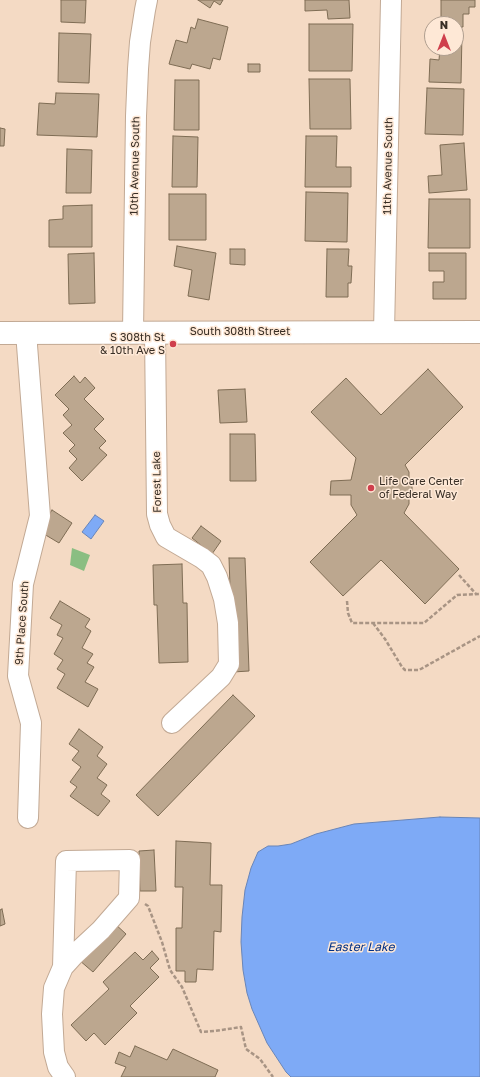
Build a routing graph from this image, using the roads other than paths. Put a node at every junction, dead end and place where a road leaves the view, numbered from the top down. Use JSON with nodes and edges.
{"nodes":[{"id":1,"x":147,"y":0,"type":"edge"},
{"id":2,"x":391,"y":0,"type":"edge"},
{"id":3,"x":0,"y":332,"type":"edge"},
{"id":4,"x":26,"y":332,"type":"junction"},
{"id":5,"x":133,"y":332,"type":"junction"},
{"id":6,"x":155,"y":332,"type":"junction"},
{"id":7,"x":384,"y":332,"type":"junction"},
{"id":8,"x":480,"y":332,"type":"edge"},
{"id":9,"x":172,"y":722,"type":"dead end"},
{"id":10,"x":28,"y":818,"type":"dead end"},
{"id":11,"x":63,"y":967,"type":"junction"},
{"id":12,"x":65,"y":1077,"type":"edge"}],
"edges":[{"from":1,"to":5,"type":"street","name":"10th Avenue South"},
{"from":2,"to":7,"type":"street","name":"11th Avenue South"},
{"from":3,"to":4,"type":"street","name":"South 308th Street"},
{"from":4,"to":5,"type":"street","name":"South 308th Street"},
{"from":4,"to":10,"type":"street","name":"9th Place South"},
{"from":5,"to":6,"type":"street","name":"South 308th Street"},
{"from":6,"to":7,"type":"street","name":"South 308th Street"},
{"from":6,"to":9,"type":"street","name":"Forest Lake"},
{"from":7,"to":8,"type":"street","name":"South 308th Street"},
{"from":11,"to":11,"type":"street"},
{"from":11,"to":12,"type":"street"}]}
